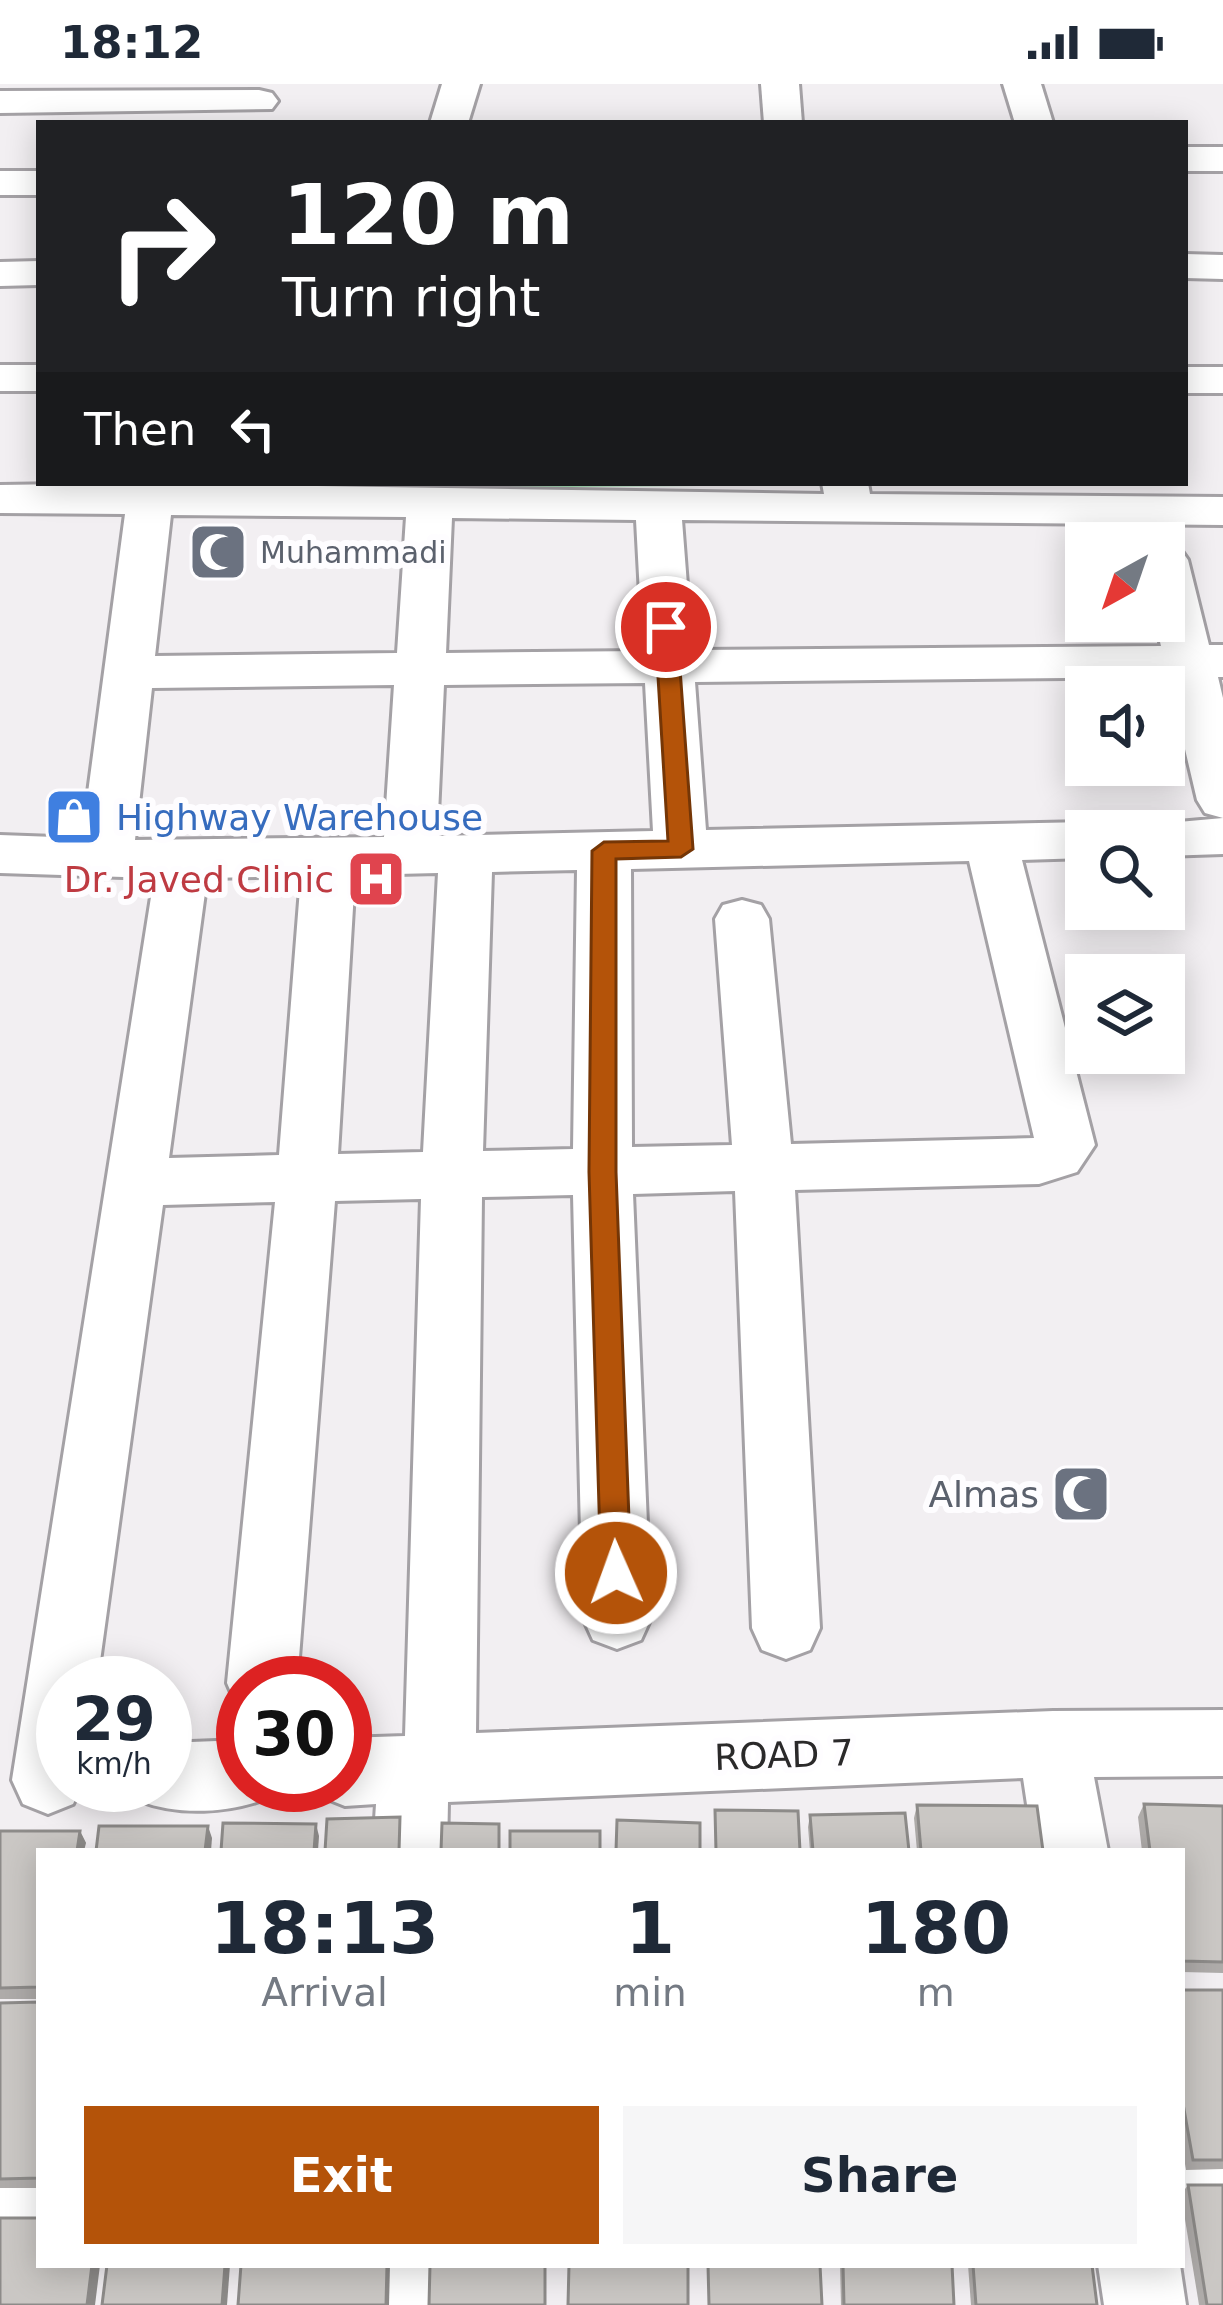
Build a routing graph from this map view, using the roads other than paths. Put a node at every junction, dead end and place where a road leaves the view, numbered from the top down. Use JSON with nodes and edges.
{"nodes":[{"id":1,"x":461,"y":84,"type":"edge"},
{"id":2,"x":780,"y":84,"type":"edge"},
{"id":3,"x":1022,"y":84,"type":"edge"},
{"id":4,"x":0,"y":102,"type":"edge"},
{"id":5,"x":259,"y":103,"type":"edge"},
{"id":6,"x":450,"y":120,"type":"edge"},
{"id":7,"x":783,"y":120,"type":"edge"},
{"id":8,"x":1033,"y":120,"type":"edge"},
{"id":9,"x":1188,"y":159,"type":"edge"},
{"id":10,"x":1223,"y":159,"type":"edge"},
{"id":11,"x":36,"y":183,"type":"edge"},
{"id":12,"x":0,"y":184,"type":"edge"},
{"id":13,"x":1188,"y":266,"type":"edge"},
{"id":14,"x":1223,"y":267,"type":"edge"},
{"id":15,"x":36,"y":273,"type":"edge"},
{"id":16,"x":0,"y":274,"type":"edge"},
{"id":17,"x":0,"y":378,"type":"edge"},
{"id":18,"x":36,"y":378,"type":"edge"},
{"id":19,"x":1188,"y":380,"type":"edge"},
{"id":20,"x":1223,"y":380,"type":"edge"},
{"id":21,"x":152,"y":492,"type":"edge"},
{"id":22,"x":847,"y":496,"type":"edge"},
{"id":23,"x":0,"y":500,"type":"edge"},
{"id":24,"x":430,"y":504,"type":"junction"},
{"id":25,"x":658,"y":506,"type":"junction"},
{"id":26,"x":1223,"y":511,"type":"edge"},
{"id":27,"x":1152,"y":512,"type":"edge"},
{"id":28,"x":1185,"y":610,"type":"edge"},
{"id":29,"x":1206,"y":661,"type":"edge"},
{"id":30,"x":669,"y":668,"type":"junction"},
{"id":31,"x":130,"y":672,"type":"junction"},
{"id":32,"x":420,"y":672,"type":"junction"},
{"id":33,"x":1223,"y":800,"type":"edge"},
{"id":34,"x":1223,"y":836,"type":"edge"},
{"id":35,"x":1185,"y":837,"type":"edge"},
{"id":36,"x":1065,"y":840,"type":"edge"},
{"id":37,"x":991,"y":842,"type":"junction"},
{"id":38,"x":681,"y":849,"type":"junction"},
{"id":39,"x":604,"y":851,"type":"junction"},
{"id":40,"x":0,"y":854,"type":"edge"},
{"id":41,"x":438,"y":854,"type":"junction"},
{"id":42,"x":328,"y":857,"type":"junction"},
{"id":43,"x":106,"y":859,"type":"junction"},
{"id":44,"x":183,"y":860,"type":"junction"},
{"id":45,"x":742,"y":919,"type":"dead end"},
{"id":46,"x":764,"y":1168,"type":"junction"},
{"id":47,"x":602,"y":1172,"type":"junction"},
{"id":48,"x":452,"y":1175,"type":"junction"},
{"id":49,"x":307,"y":1178,"type":"junction"},
{"id":50,"x":136,"y":1182,"type":"junction"},
{"id":51,"x":617,"y":1618,"type":"dead end"},
{"id":52,"x":786,"y":1628,"type":"dead end"},
{"id":53,"x":57,"y":1656,"type":"edge"},
{"id":54,"x":264,"y":1656,"type":"edge"},
{"id":55,"x":1223,"y":1743,"type":"edge"},
{"id":56,"x":1053,"y":1744,"type":"junction"},
{"id":57,"x":399,"y":1770,"type":"edge"},
{"id":58,"x":410,"y":1848,"type":"edge"},
{"id":59,"x":1070,"y":1848,"type":"edge"},
{"id":60,"x":1223,"y":2171,"type":"edge"},
{"id":61,"x":1185,"y":2172,"type":"edge"},
{"id":62,"x":36,"y":2213,"type":"edge"},
{"id":63,"x":0,"y":2214,"type":"edge"},
{"id":64,"x":398,"y":2268,"type":"edge"},
{"id":65,"x":1139,"y":2268,"type":"edge"},
{"id":66,"x":397,"y":2305,"type":"edge"},
{"id":67,"x":1145,"y":2305,"type":"edge"}],
"edges":[{"from":1,"to":6,"type":"street"},
{"from":2,"to":7,"type":"street"},
{"from":3,"to":8,"type":"street"},
{"from":4,"to":5,"type":"street"},
{"from":9,"to":10,"type":"street"},
{"from":11,"to":12,"type":"street"},
{"from":13,"to":14,"type":"street"},
{"from":15,"to":16,"type":"street"},
{"from":17,"to":18,"type":"street"},
{"from":19,"to":20,"type":"street"},
{"from":21,"to":23,"type":"street"},
{"from":21,"to":24,"type":"street"},
{"from":21,"to":31,"type":"street"},
{"from":22,"to":25,"type":"street"},
{"from":22,"to":27,"type":"street"},
{"from":24,"to":25,"type":"street"},
{"from":24,"to":32,"type":"street"},
{"from":25,"to":30,"type":"street"},
{"from":26,"to":27,"type":"street"},
{"from":28,"to":29,"type":"street"},
{"from":29,"to":30,"type":"street"},
{"from":29,"to":33,"type":"street"},
{"from":30,"to":32,"type":"street"},
{"from":30,"to":38,"type":"street"},
{"from":31,"to":32,"type":"street"},
{"from":31,"to":43,"type":"street"},
{"from":32,"to":41,"type":"street"},
{"from":34,"to":35,"type":"street"},
{"from":36,"to":37,"type":"street"},
{"from":37,"to":38,"type":"street"},
{"from":37,"to":46,"type":"street"},
{"from":38,"to":39,"type":"street"},
{"from":39,"to":41,"type":"street"},
{"from":39,"to":47,"type":"street"},
{"from":40,"to":43,"type":"street"},
{"from":41,"to":42,"type":"street"},
{"from":41,"to":48,"type":"street"},
{"from":42,"to":44,"type":"street"},
{"from":42,"to":49,"type":"street"},
{"from":43,"to":44,"type":"street"},
{"from":44,"to":50,"type":"street"},
{"from":45,"to":46,"type":"street"},
{"from":46,"to":47,"type":"street"},
{"from":46,"to":52,"type":"street"},
{"from":47,"to":48,"type":"street"},
{"from":47,"to":51,"type":"street"},
{"from":48,"to":49,"type":"street"},
{"from":48,"to":57,"type":"street"},
{"from":49,"to":50,"type":"street"},
{"from":49,"to":54,"type":"street"},
{"from":50,"to":53,"type":"street"},
{"from":55,"to":56,"type":"street","name":"ROAD 7"},
{"from":56,"to":57,"type":"street","name":"ROAD 7"},
{"from":56,"to":59,"type":"street"},
{"from":57,"to":58,"type":"street"},
{"from":60,"to":61,"type":"street"},
{"from":62,"to":63,"type":"street"},
{"from":64,"to":66,"type":"street"},
{"from":65,"to":67,"type":"street"}]}
